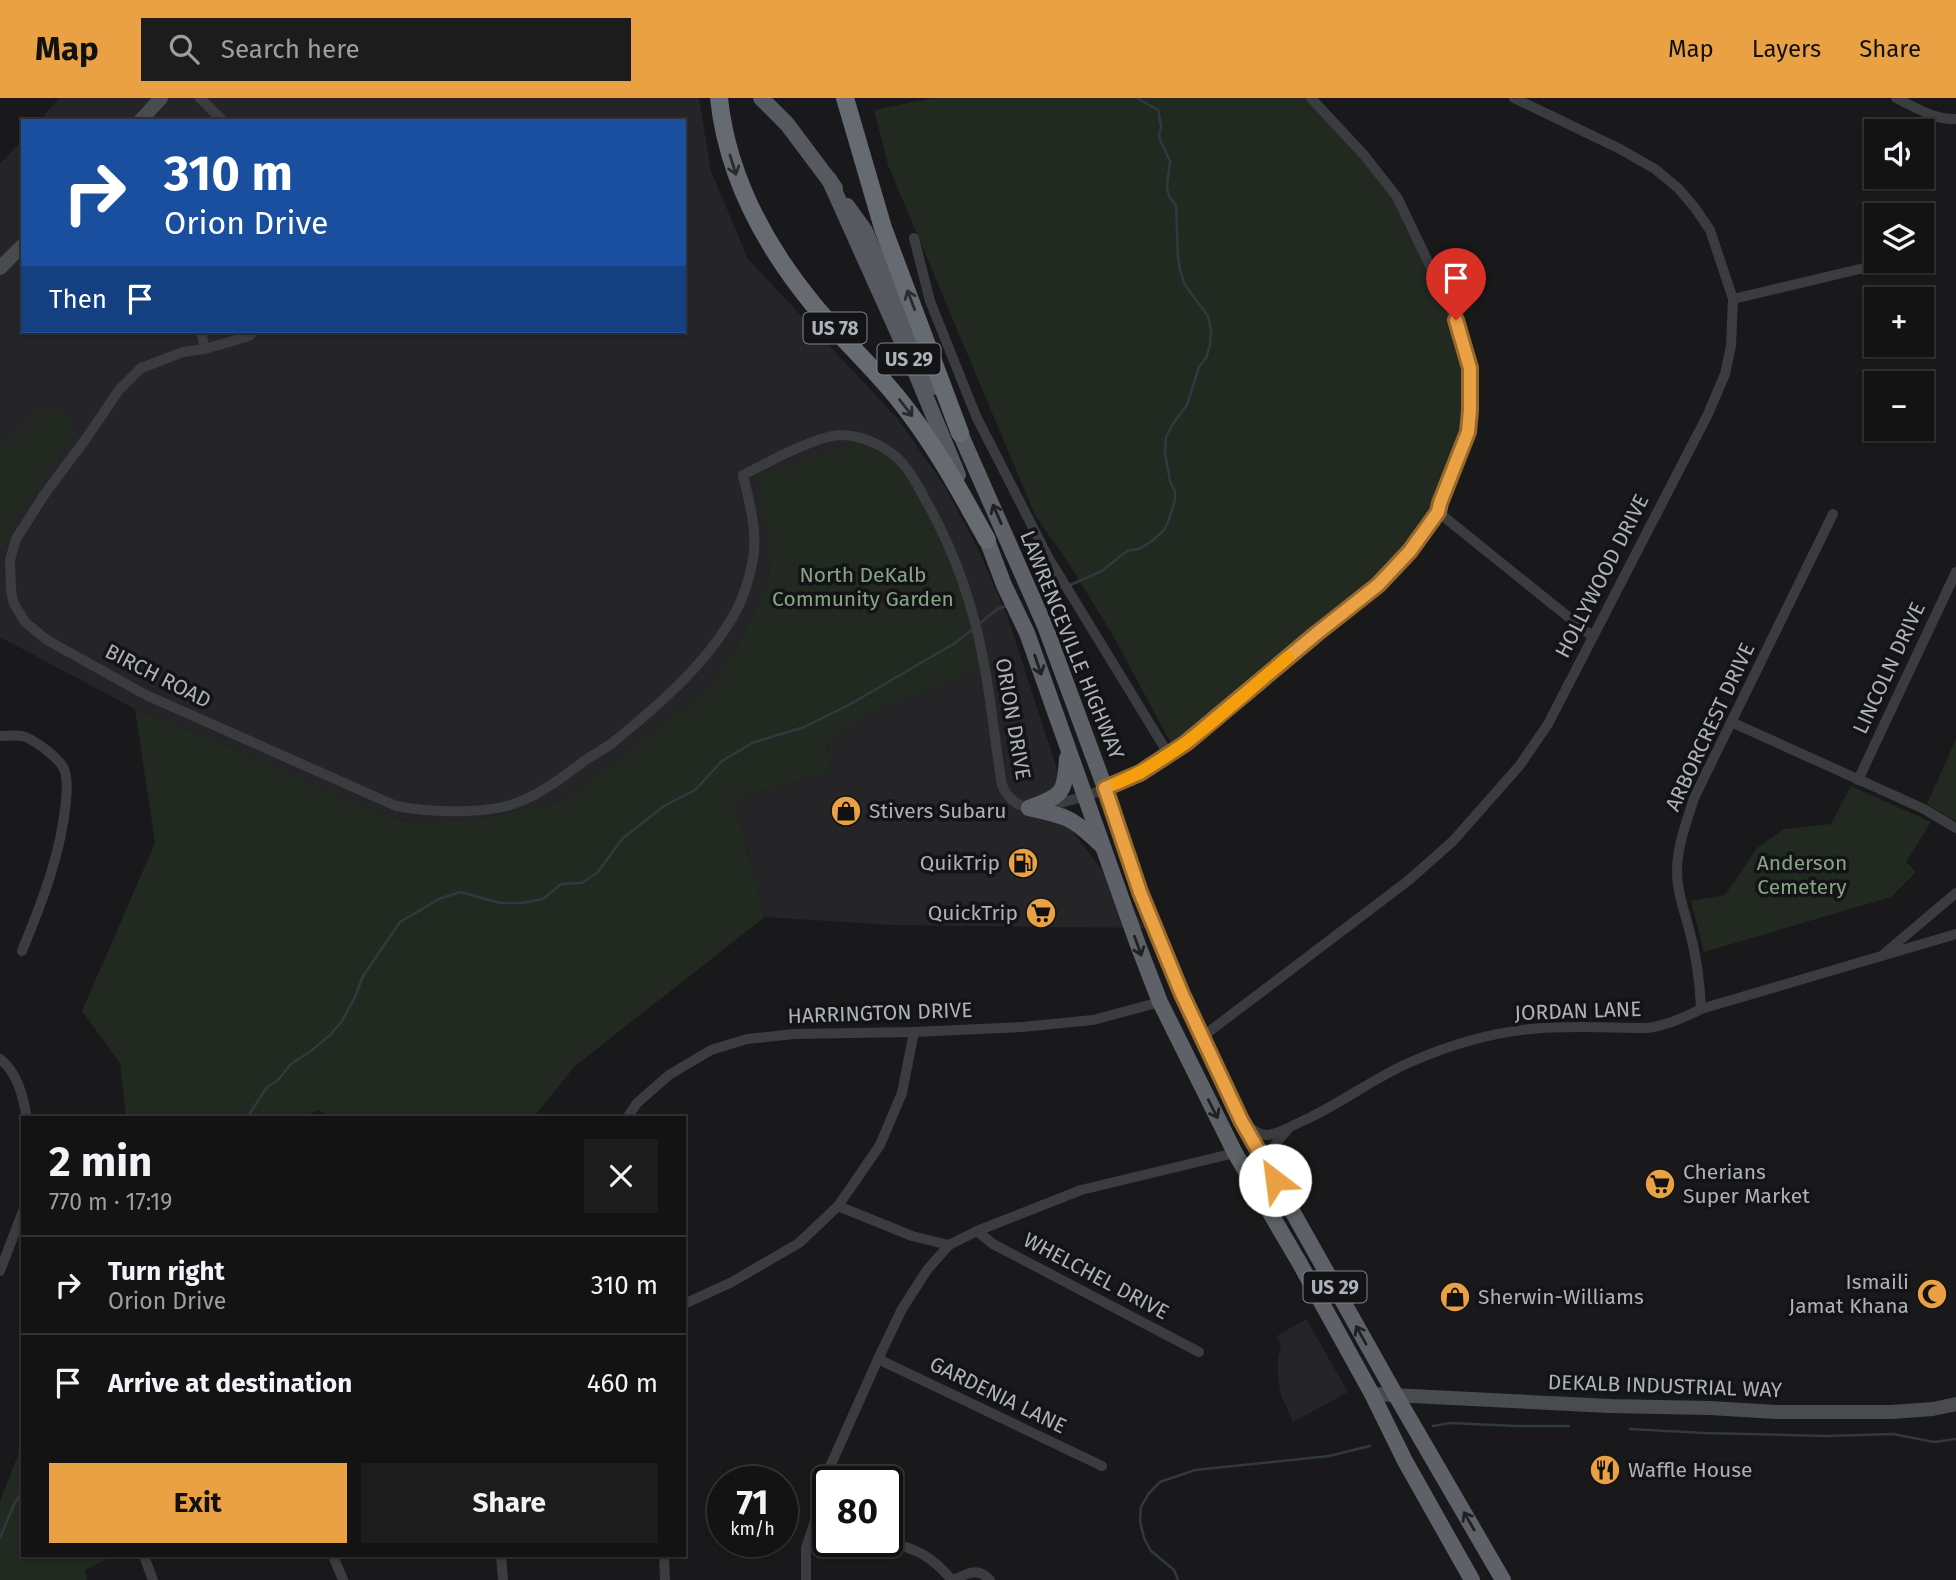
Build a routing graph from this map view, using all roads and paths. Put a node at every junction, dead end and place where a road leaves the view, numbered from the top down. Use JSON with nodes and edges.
{"nodes":[{"id":1,"x":161,"y":98,"type":"edge"},
{"id":2,"x":200,"y":98,"type":"edge"},
{"id":3,"x":719,"y":98,"type":"edge"},
{"id":4,"x":761,"y":98,"type":"edge"},
{"id":5,"x":845,"y":98,"type":"edge"},
{"id":6,"x":1311,"y":98,"type":"edge"},
{"id":7,"x":1514,"y":98,"type":"edge"},
{"id":8,"x":1896,"y":98,"type":"edge"},
{"id":9,"x":1956,"y":118,"type":"edge"},
{"id":10,"x":142,"y":119,"type":"edge"},
{"id":11,"x":221,"y":119,"type":"edge"},
{"id":12,"x":828,"y":179,"type":"junction"},
{"id":13,"x":914,"y":238,"type":"dead end"},
{"id":14,"x":21,"y":246,"type":"edge"},
{"id":15,"x":0,"y":268,"type":"edge"},
{"id":16,"x":1864,"y":268,"type":"dead end"},
{"id":17,"x":1733,"y":299,"type":"junction"},
{"id":18,"x":201,"y":333,"type":"edge"},
{"id":19,"x":252,"y":333,"type":"edge"},
{"id":20,"x":205,"y":349,"type":"junction"},
{"id":21,"x":960,"y":433,"type":"junction"},
{"id":22,"x":743,"y":475,"type":"joint"},
{"id":23,"x":1438,"y":512,"type":"junction"},
{"id":24,"x":1833,"y":514,"type":"dead end"},
{"id":25,"x":988,"y":540,"type":"junction"},
{"id":26,"x":5,"y":559,"type":"edge"},
{"id":27,"x":1956,"y":572,"type":"edge"},
{"id":28,"x":1592,"y":636,"type":"junction"},
{"id":29,"x":1731,"y":722,"type":"junction"},
{"id":30,"x":0,"y":736,"type":"edge"},
{"id":31,"x":1067,"y":748,"type":"junction"},
{"id":32,"x":1169,"y":755,"type":"junction"},
{"id":33,"x":1857,"y":780,"type":"junction"},
{"id":34,"x":1105,"y":788,"type":"junction"},
{"id":35,"x":1084,"y":796,"type":"junction"},
{"id":36,"x":1029,"y":808,"type":"junction"},
{"id":37,"x":1956,"y":828,"type":"edge"},
{"id":38,"x":1102,"y":845,"type":"junction"},
{"id":39,"x":1956,"y":893,"type":"edge"},
{"id":40,"x":1956,"y":934,"type":"edge"},
{"id":41,"x":22,"y":951,"type":"dead end"},
{"id":42,"x":1882,"y":956,"type":"junction"},
{"id":43,"x":1160,"y":1002,"type":"junction"},
{"id":44,"x":1702,"y":1009,"type":"junction"},
{"id":45,"x":914,"y":1032,"type":"junction"},
{"id":46,"x":1202,"y":1037,"type":"junction"},
{"id":47,"x":0,"y":1059,"type":"edge"},
{"id":48,"x":27,"y":1116,"type":"edge"},
{"id":49,"x":628,"y":1116,"type":"edge"},
{"id":50,"x":1241,"y":1120,"type":"junction"},
{"id":51,"x":1291,"y":1126,"type":"junction"},
{"id":52,"x":1235,"y":1153,"type":"junction"},
{"id":53,"x":1275,"y":1180,"type":"junction"},
{"id":54,"x":838,"y":1206,"type":"junction"},
{"id":55,"x":21,"y":1216,"type":"edge"},
{"id":56,"x":977,"y":1231,"type":"junction"},
{"id":57,"x":949,"y":1245,"type":"junction"},
{"id":58,"x":3,"y":1258,"type":"edge"},
{"id":59,"x":0,"y":1271,"type":"edge"},
{"id":60,"x":686,"y":1303,"type":"edge"},
{"id":61,"x":1199,"y":1352,"type":"dead end"},
{"id":62,"x":878,"y":1359,"type":"junction"},
{"id":63,"x":1372,"y":1394,"type":"junction"},
{"id":64,"x":1395,"y":1394,"type":"junction"},
{"id":65,"x":1956,"y":1404,"type":"edge"},
{"id":66,"x":830,"y":1466,"type":"edge"},
{"id":67,"x":1102,"y":1466,"type":"dead end"},
{"id":68,"x":812,"y":1530,"type":"edge"},
{"id":69,"x":903,"y":1547,"type":"edge"},
{"id":70,"x":144,"y":1557,"type":"edge"},
{"id":71,"x":333,"y":1557,"type":"edge"},
{"id":72,"x":501,"y":1557,"type":"edge"},
{"id":73,"x":664,"y":1557,"type":"edge"},
{"id":74,"x":1502,"y":1577,"type":"edge"},
{"id":75,"x":153,"y":1580,"type":"edge"},
{"id":76,"x":342,"y":1580,"type":"edge"},
{"id":77,"x":503,"y":1580,"type":"edge"},
{"id":78,"x":665,"y":1580,"type":"edge"},
{"id":79,"x":806,"y":1580,"type":"edge"},
{"id":80,"x":953,"y":1580,"type":"edge"},
{"id":81,"x":990,"y":1580,"type":"edge"},
{"id":82,"x":1472,"y":1580,"type":"edge"}],
"edges":[{"from":1,"to":10,"type":"main road"},
{"from":2,"to":11,"type":"street"},
{"from":3,"to":25,"type":"highway","number":"US 78","one_way":true},
{"from":4,"to":12,"type":"main road","name":"LAWRENCEVILLE HIGHWAY","number":"US 29"},
{"from":21,"to":5,"type":"highway","one_way":true},
{"from":6,"to":23,"type":"street","name":"ORION DRIVE"},
{"from":7,"to":17,"type":"street","name":"HOLLYWOOD DRIVE"},
{"from":8,"to":9,"type":"street"},
{"from":12,"to":21,"type":"main road","name":"LAWRENCEVILLE HIGHWAY","number":"US 29"},
{"from":12,"to":25,"type":"main road","name":"LAWRENCEVILLE HIGHWAY","number":"US 29"},
{"from":13,"to":32,"type":"street"},
{"from":14,"to":15,"type":"main road"},
{"from":16,"to":17,"type":"street"},
{"from":17,"to":28,"type":"street","name":"HOLLYWOOD DRIVE"},
{"from":18,"to":20,"type":"street"},
{"from":19,"to":20,"type":"street"},
{"from":20,"to":26,"type":"street"},
{"from":34,"to":21,"type":"highway","name":"LAWRENCEVILLE HIGHWAY","number":"US 29","one_way":true},
{"from":22,"to":26,"type":"street","name":"BIRCH ROAD"},
{"from":22,"to":36,"type":"street","name":"ORION DRIVE"},
{"from":23,"to":28,"type":"street"},
{"from":23,"to":32,"type":"street","name":"ORION DRIVE"},
{"from":24,"to":29,"type":"street","name":"ARBORCREST DRIVE"},
{"from":25,"to":31,"type":"highway","name":"LAWRENCEVILLE HIGHWAY","number":"US 29","one_way":true},
{"from":27,"to":33,"type":"street","name":"LINCOLN DRIVE"},
{"from":28,"to":46,"type":"street","name":"HOLLYWOOD DRIVE"},
{"from":29,"to":33,"type":"street"},
{"from":29,"to":44,"type":"street","name":"ARBORCREST DRIVE"},
{"from":30,"to":41,"type":"street"},
{"from":31,"to":35,"type":"highway","name":"LAWRENCEVILLE HIGHWAY","number":"US 29"},
{"from":31,"to":36,"type":"highway"},
{"from":32,"to":34,"type":"street","name":"ORION DRIVE"},
{"from":33,"to":37,"type":"street"},
{"from":34,"to":35,"type":"street","name":"ORION DRIVE"},
{"from":34,"to":46,"type":"highway","name":"LAWRENCEVILLE HIGHWAY","number":"US 29"},
{"from":35,"to":36,"type":"street","name":"ORION DRIVE"},
{"from":35,"to":38,"type":"highway","name":"LAWRENCEVILLE HIGHWAY","number":"US 29"},
{"from":36,"to":38,"type":"highway"},
{"from":38,"to":43,"type":"highway","name":"LAWRENCEVILLE HIGHWAY","number":"US 29","one_way":true},
{"from":39,"to":42,"type":"street"},
{"from":40,"to":42,"type":"street","name":"JORDAN LANE"},
{"from":42,"to":44,"type":"street","name":"JORDAN LANE"},
{"from":43,"to":45,"type":"street","name":"HARRINGTON DRIVE"},
{"from":43,"to":52,"type":"highway","name":"LAWRENCEVILLE HIGHWAY","number":"US 29","one_way":true},
{"from":44,"to":51,"type":"street","name":"JORDAN LANE"},
{"from":45,"to":49,"type":"street","name":"HARRINGTON DRIVE"},
{"from":45,"to":54,"type":"street"},
{"from":46,"to":50,"type":"highway","name":"LAWRENCEVILLE HIGHWAY","number":"US 29"},
{"from":47,"to":48,"type":"street"},
{"from":50,"to":51,"type":"street","name":"JORDAN LANE"},
{"from":50,"to":53,"type":"highway","name":"LAWRENCEVILLE HIGHWAY","number":"US 29"},
{"from":51,"to":53,"type":"street","name":"JORDAN LANE"},
{"from":52,"to":56,"type":"street"},
{"from":52,"to":63,"type":"highway","name":"LAWRENCEVILLE HIGHWAY","number":"US 29"},
{"from":64,"to":53,"type":"highway","name":"LAWRENCEVILLE HIGHWAY","number":"US 29","one_way":true},
{"from":54,"to":57,"type":"street"},
{"from":54,"to":60,"type":"street"},
{"from":55,"to":58,"type":"street"},
{"from":56,"to":57,"type":"street"},
{"from":56,"to":61,"type":"street","name":"WHELCHEL DRIVE"},
{"from":57,"to":62,"type":"street"},
{"from":58,"to":59,"type":"street"},
{"from":62,"to":66,"type":"street"},
{"from":62,"to":67,"type":"street","name":"GARDENIA LANE"},
{"from":63,"to":64,"type":"main road","name":"DEKALB INDUSTRIAL WAY"},
{"from":63,"to":82,"type":"highway","number":"US 29"},
{"from":64,"to":65,"type":"main road","name":"DEKALB INDUSTRIAL WAY"},
{"from":74,"to":64,"type":"highway","number":"US 29","one_way":true},
{"from":68,"to":79,"type":"street"},
{"from":69,"to":80,"type":"street"},
{"from":70,"to":75,"type":"street"},
{"from":71,"to":76,"type":"street"},
{"from":72,"to":77,"type":"street"},
{"from":73,"to":78,"type":"street"},
{"from":80,"to":81,"type":"street"}]}
